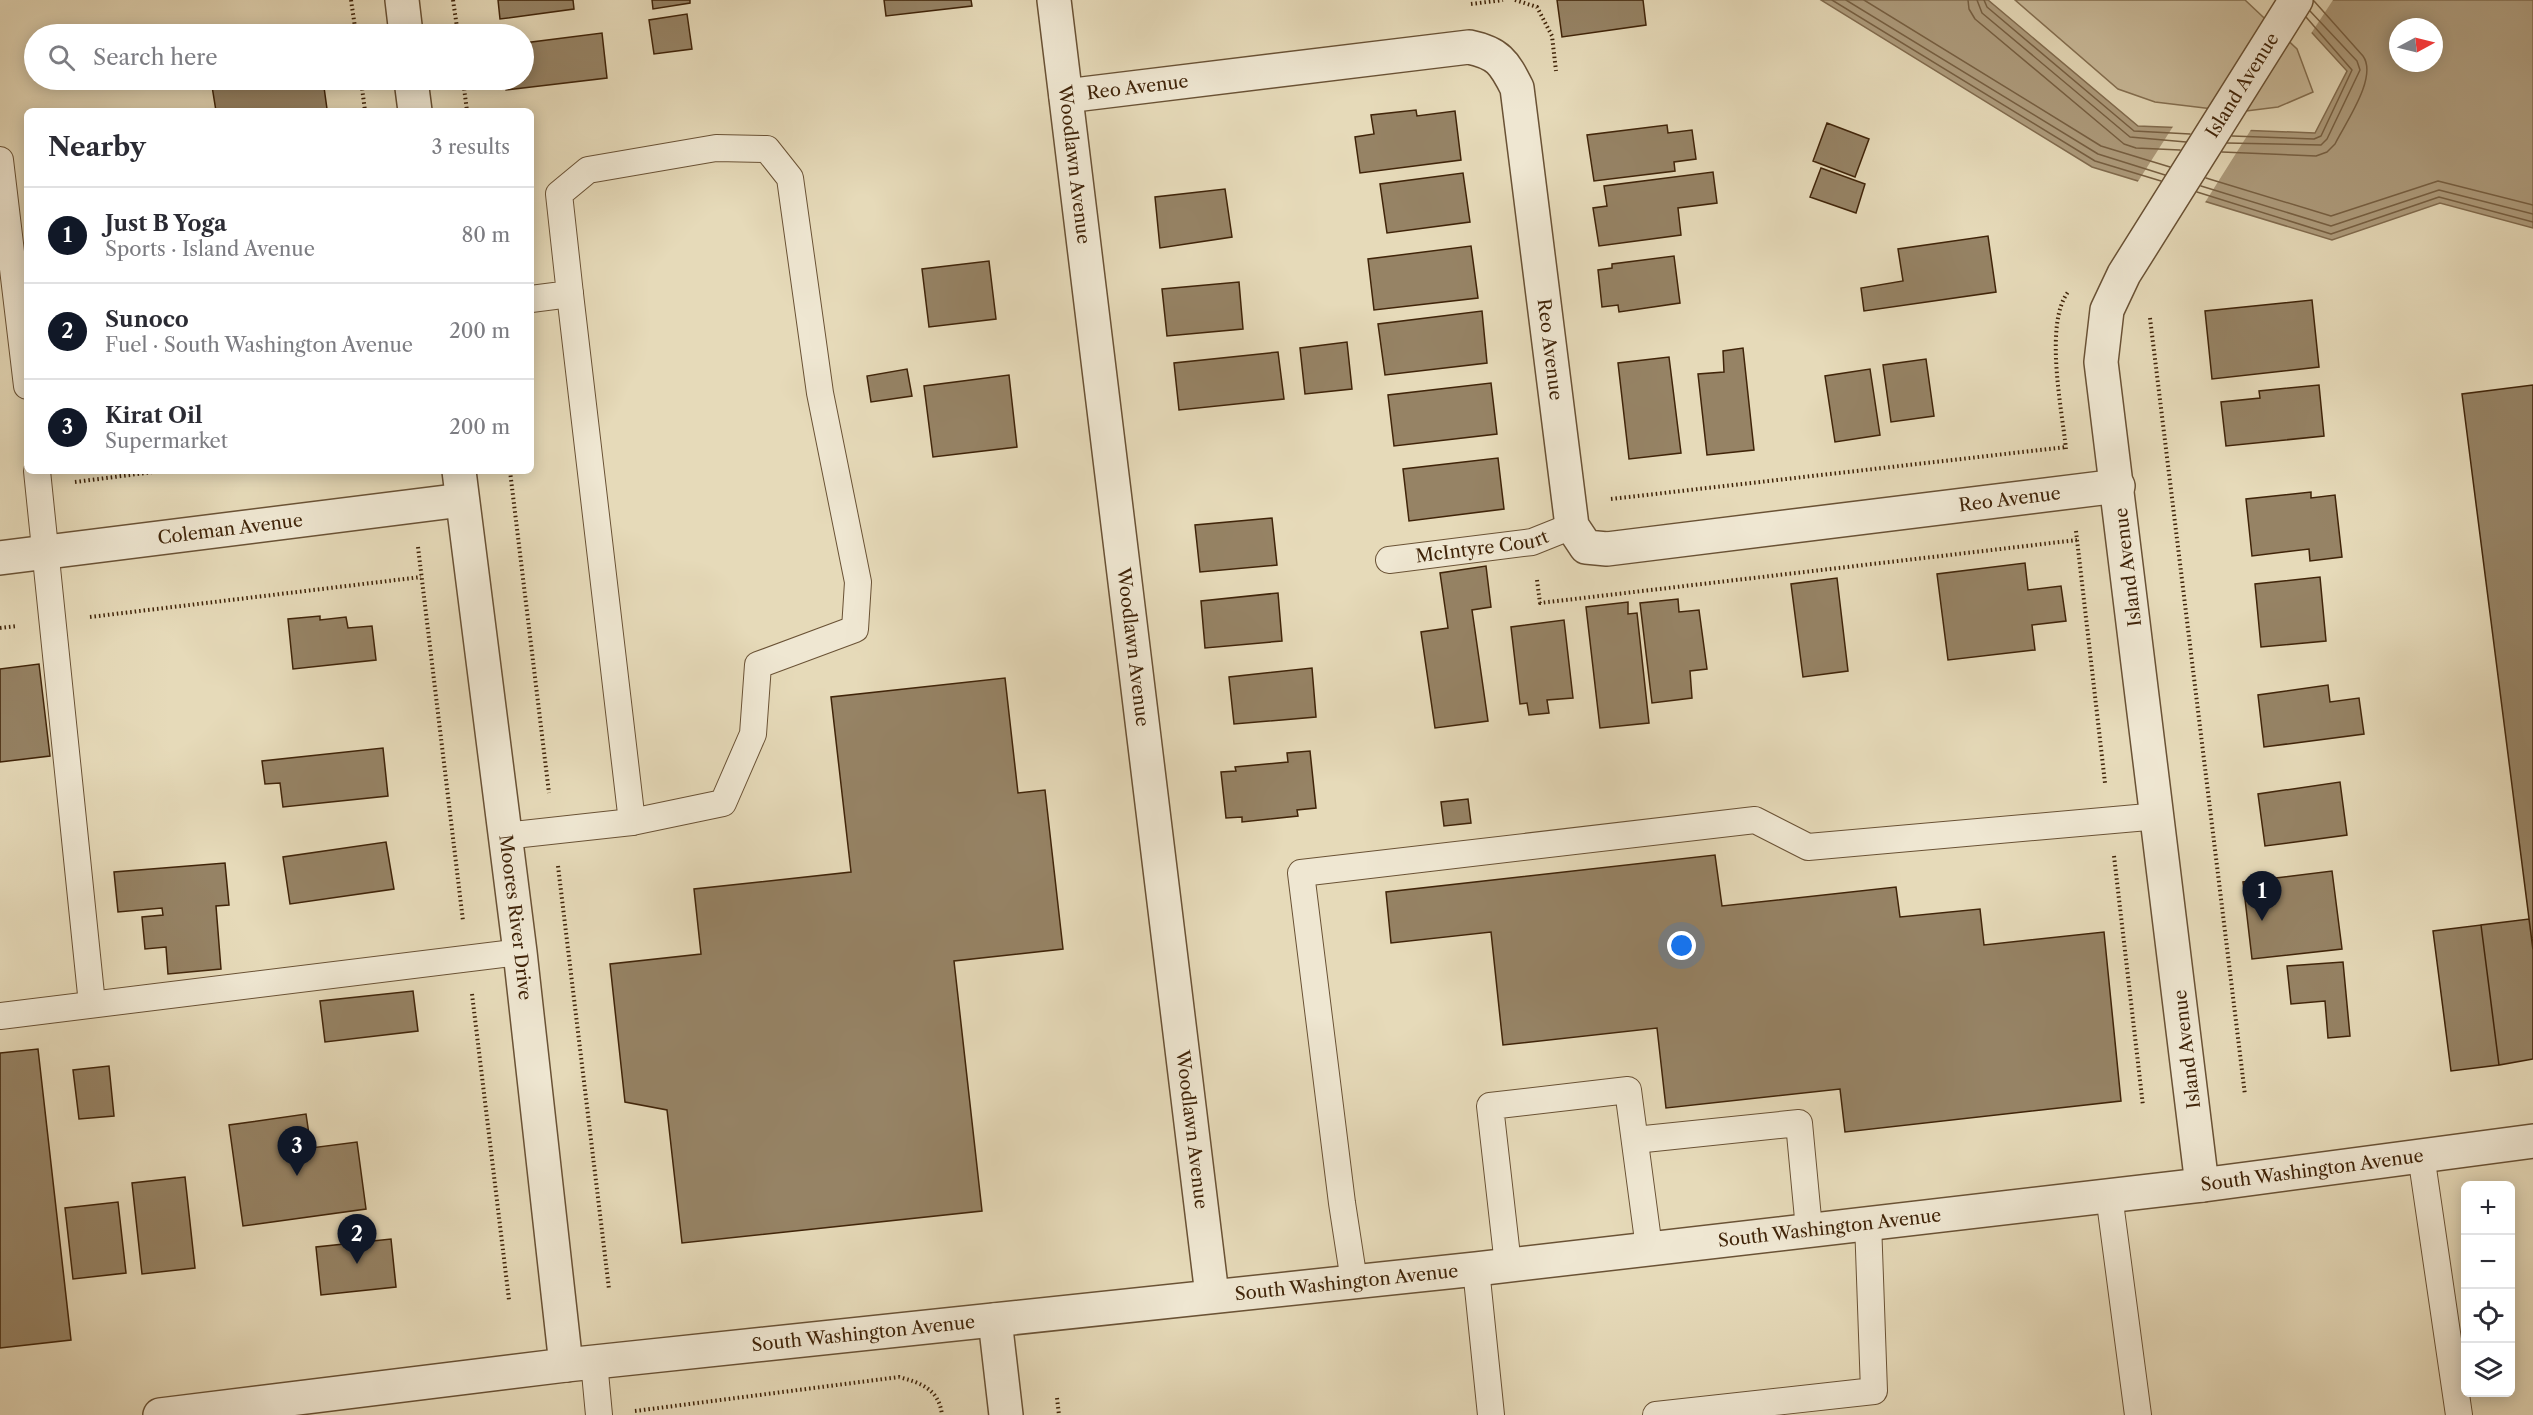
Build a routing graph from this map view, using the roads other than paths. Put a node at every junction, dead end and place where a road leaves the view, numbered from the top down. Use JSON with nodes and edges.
{"nodes":[{"id":1,"x":402,"y":0,"type":"edge"},
{"id":2,"x":1054,"y":0,"type":"edge"},
{"id":3,"x":2296,"y":0,"type":"edge"},
{"id":4,"x":405,"y":24,"type":"edge"},
{"id":5,"x":412,"y":90,"type":"edge"},
{"id":6,"x":1066,"y":96,"type":"junction"},
{"id":7,"x":415,"y":108,"type":"edge"},
{"id":8,"x":0,"y":160,"type":"edge"},
{"id":9,"x":570,"y":294,"type":"junction"},
{"id":10,"x":534,"y":299,"type":"edge"},
{"id":11,"x":24,"y":361,"type":"edge"},
{"id":12,"x":38,"y":479,"type":"edge"},
{"id":13,"x":461,"y":486,"type":"edge"},
{"id":14,"x":2118,"y":486,"type":"junction"},
{"id":15,"x":1572,"y":526,"type":"junction"},
{"id":16,"x":47,"y":552,"type":"junction"},
{"id":17,"x":0,"y":558,"type":"edge"},
{"id":18,"x":1389,"y":560,"type":"dead end"},
{"id":19,"x":2159,"y":816,"type":"junction"},
{"id":20,"x":632,"y":822,"type":"junction"},
{"id":21,"x":505,"y":836,"type":"junction"},
{"id":22,"x":520,"y":952,"type":"junction"},
{"id":23,"x":92,"y":1004,"type":"junction"},
{"id":24,"x":0,"y":1016,"type":"edge"},
{"id":25,"x":1635,"y":1140,"type":"junction"},
{"id":26,"x":2533,"y":1141,"type":"edge"},
{"id":27,"x":2421,"y":1155,"type":"junction"},
{"id":28,"x":2202,"y":1185,"type":"junction"},
{"id":29,"x":2109,"y":1195,"type":"junction"},
{"id":30,"x":1868,"y":1222,"type":"junction"},
{"id":31,"x":1809,"y":1229,"type":"junction"},
{"id":32,"x":1649,"y":1248,"type":"junction"},
{"id":33,"x":1508,"y":1265,"type":"junction"},
{"id":34,"x":1476,"y":1269,"type":"junction"},
{"id":35,"x":1354,"y":1281,"type":"junction"},
{"id":36,"x":1212,"y":1295,"type":"junction"},
{"id":37,"x":995,"y":1320,"type":"junction"},
{"id":38,"x":580,"y":1363,"type":"junction"},
{"id":39,"x":216,"y":1412,"type":"edge"},
{"id":40,"x":159,"y":1415,"type":"edge"},
{"id":41,"x":599,"y":1415,"type":"edge"},
{"id":42,"x":1006,"y":1415,"type":"edge"},
{"id":43,"x":1491,"y":1415,"type":"edge"},
{"id":44,"x":1656,"y":1415,"type":"edge"},
{"id":45,"x":2138,"y":1415,"type":"edge"},
{"id":46,"x":2459,"y":1415,"type":"edge"}],
"edges":[{"from":1,"to":4,"type":"street"},
{"from":2,"to":6,"type":"street","name":"Woodlawn Avenue"},
{"from":3,"to":14,"type":"street","name":"Island Avenue"},
{"from":5,"to":7,"type":"street"},
{"from":6,"to":15,"type":"street","name":"Reo Avenue"},
{"from":6,"to":36,"type":"street","name":"Woodlawn Avenue"},
{"from":8,"to":11,"type":"lane"},
{"from":9,"to":10,"type":"lane"},
{"from":9,"to":20,"type":"lane"},
{"from":9,"to":20,"type":"lane"},
{"from":12,"to":16,"type":"lane"},
{"from":13,"to":16,"type":"street","name":"Coleman Avenue"},
{"from":13,"to":21,"type":"street","name":"Moores River Drive"},
{"from":14,"to":15,"type":"street","name":"Reo Avenue"},
{"from":14,"to":19,"type":"street","name":"Island Avenue"},
{"from":15,"to":18,"type":"lane","name":"McIntyre Court"},
{"from":16,"to":17,"type":"street","name":"Coleman Avenue"},
{"from":16,"to":23,"type":"lane"},
{"from":19,"to":28,"type":"street","name":"Island Avenue"},
{"from":19,"to":35,"type":"lane"},
{"from":20,"to":21,"type":"lane"},
{"from":21,"to":22,"type":"street","name":"Moores River Drive"},
{"from":22,"to":23,"type":"lane"},
{"from":22,"to":38,"type":"street","name":"Moores River Drive"},
{"from":23,"to":24,"type":"lane"},
{"from":25,"to":31,"type":"lane"},
{"from":25,"to":32,"type":"lane"},
{"from":25,"to":33,"type":"lane"},
{"from":26,"to":27,"type":"street","name":"South Washington Avenue"},
{"from":27,"to":28,"type":"street","name":"South Washington Avenue"},
{"from":27,"to":46,"type":"lane"},
{"from":28,"to":29,"type":"street","name":"South Washington Avenue"},
{"from":29,"to":30,"type":"street","name":"South Washington Avenue"},
{"from":29,"to":45,"type":"lane"},
{"from":30,"to":31,"type":"street","name":"South Washington Avenue"},
{"from":30,"to":44,"type":"lane"},
{"from":31,"to":32,"type":"street","name":"South Washington Avenue"},
{"from":32,"to":33,"type":"street","name":"South Washington Avenue"},
{"from":33,"to":34,"type":"street","name":"South Washington Avenue"},
{"from":34,"to":35,"type":"street","name":"South Washington Avenue"},
{"from":34,"to":43,"type":"lane"},
{"from":35,"to":36,"type":"street","name":"South Washington Avenue"},
{"from":36,"to":37,"type":"street","name":"South Washington Avenue"},
{"from":37,"to":38,"type":"street","name":"South Washington Avenue"},
{"from":37,"to":42,"type":"street"},
{"from":38,"to":39,"type":"street","name":"South Washington Avenue"},
{"from":38,"to":41,"type":"lane"},
{"from":39,"to":40,"type":"street","name":"South Washington Avenue"}]}
